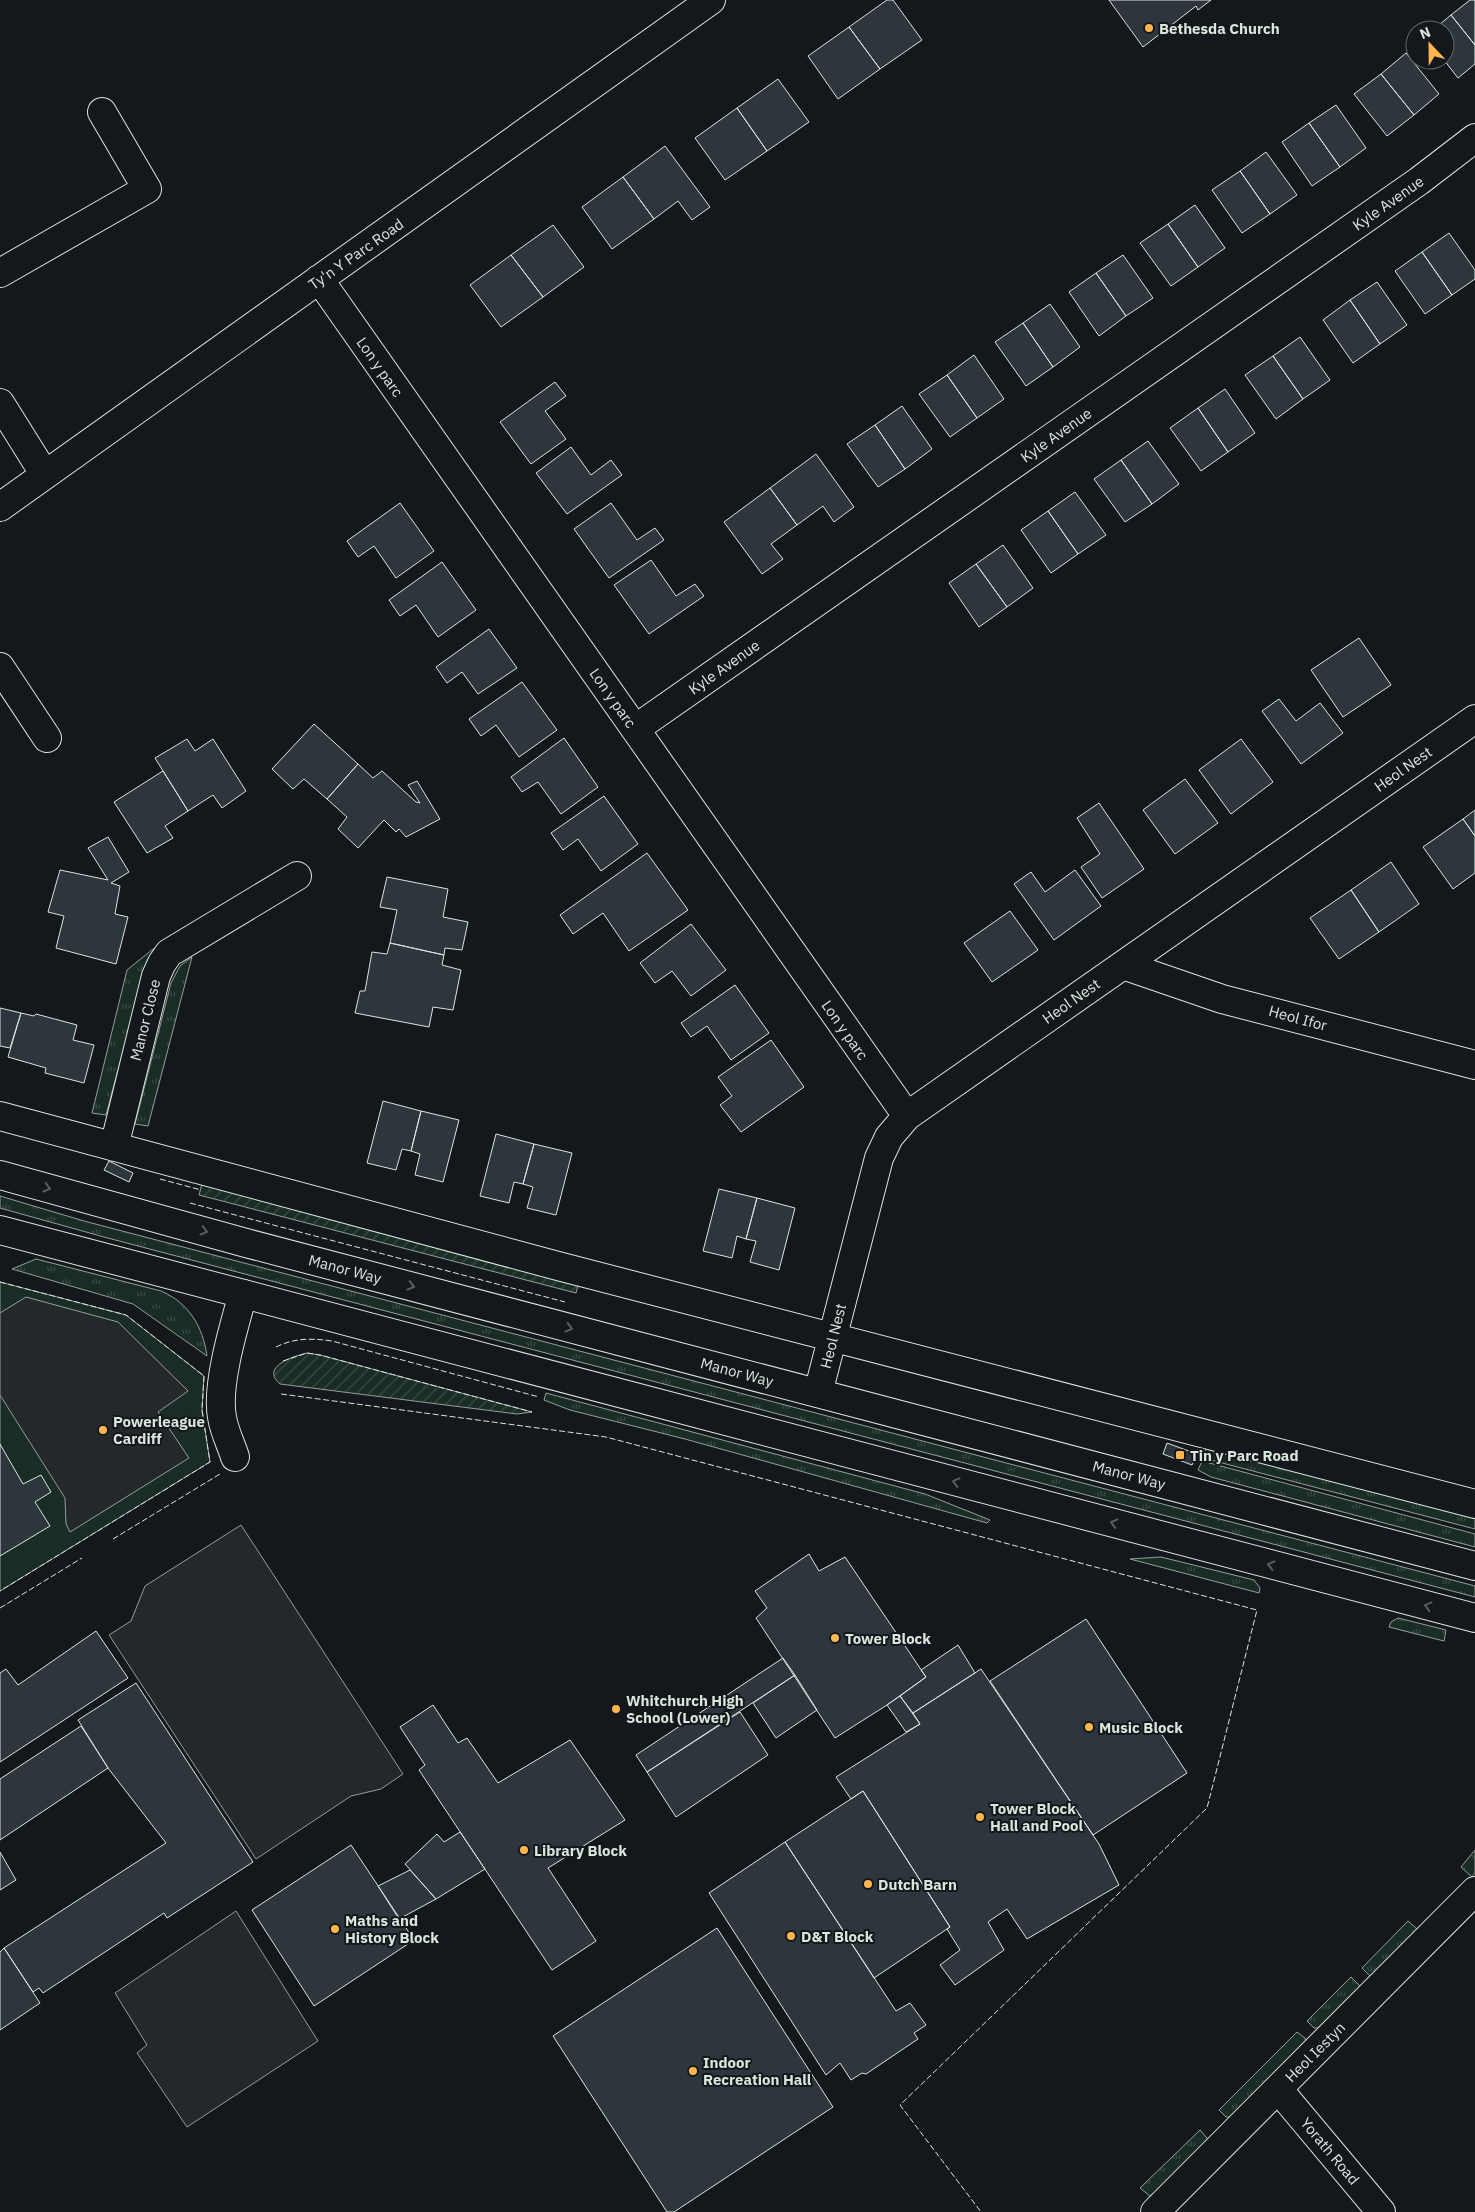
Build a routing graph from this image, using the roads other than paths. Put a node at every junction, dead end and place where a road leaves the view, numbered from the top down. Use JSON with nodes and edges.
{"nodes":[{"id":1,"x":711,"y":0,"type":"edge"},
{"id":2,"x":102,"y":112,"type":"dead end"},
{"id":3,"x":1475,"y":138,"type":"edge"},
{"id":4,"x":0,"y":273,"type":"edge"},
{"id":5,"x":319,"y":280,"type":"junction"},
{"id":6,"x":0,"y":403,"type":"edge"},
{"id":7,"x":45,"y":474,"type":"junction"},
{"id":8,"x":0,"y":507,"type":"edge"},
{"id":9,"x":0,"y":667,"type":"edge"},
{"id":10,"x":1475,"y":719,"type":"edge"},
{"id":11,"x":635,"y":729,"type":"junction"},
{"id":12,"x":47,"y":738,"type":"dead end"},
{"id":13,"x":297,"y":876,"type":"dead end"},
{"id":14,"x":1122,"y":965,"type":"junction"},
{"id":15,"x":1475,"y":1065,"type":"edge"},
{"id":16,"x":0,"y":1116,"type":"edge"},
{"id":17,"x":907,"y":1116,"type":"junction"},
{"id":18,"x":114,"y":1147,"type":"junction"},
{"id":19,"x":0,"y":1175,"type":"edge"},
{"id":20,"x":0,"y":1230,"type":"edge"},
{"id":21,"x":243,"y":1294,"type":"junction"},
{"id":22,"x":831,"y":1338,"type":"junction"},
{"id":23,"x":818,"y":1393,"type":"junction"},
{"id":24,"x":235,"y":1457,"type":"dead end"},
{"id":25,"x":1475,"y":1504,"type":"edge"},
{"id":26,"x":1475,"y":1566,"type":"edge"},
{"id":27,"x":1475,"y":1618,"type":"edge"},
{"id":28,"x":1475,"y":1890,"type":"edge"},
{"id":29,"x":1278,"y":2089,"type":"junction"},
{"id":30,"x":1155,"y":2212,"type":"edge"},
{"id":31,"x":1381,"y":2212,"type":"edge"}],
"edges":[{"from":1,"to":5,"type":"main road","name":"Ty'n Y Parc Road"},
{"from":2,"to":4,"type":"main road"},
{"from":3,"to":11,"type":"main road","name":"Kyle Avenue"},
{"from":5,"to":7,"type":"main road","name":"Ty'n Y Parc Road"},
{"from":5,"to":11,"type":"main road","name":"Lon y parc"},
{"from":6,"to":7,"type":"main road"},
{"from":7,"to":8,"type":"main road","name":"Ty'n Y Parc Road"},
{"from":9,"to":12,"type":"main road"},
{"from":10,"to":14,"type":"main road","name":"Heol Nest"},
{"from":11,"to":17,"type":"main road","name":"Lon y parc"},
{"from":13,"to":18,"type":"main road","name":"Manor Close"},
{"from":14,"to":15,"type":"main road","name":"Heol Ifor"},
{"from":14,"to":17,"type":"main road","name":"Heol Nest"},
{"from":16,"to":18,"type":"main road"},
{"from":17,"to":22,"type":"main road","name":"Heol Nest"},
{"from":18,"to":22,"type":"main road"},
{"from":19,"to":23,"type":"main road","name":"Manor Way","one_way":true},
{"from":20,"to":21,"type":"main road"},
{"from":21,"to":24,"type":"main road"},
{"from":27,"to":21,"type":"main road","one_way":true},
{"from":22,"to":23,"type":"main road","name":"Heol Nest"},
{"from":22,"to":25,"type":"main road"},
{"from":23,"to":26,"type":"main road","name":"Manor Way"},
{"from":28,"to":29,"type":"main road","name":"Heol Iestyn"},
{"from":29,"to":30,"type":"main road","name":"Heol Iestyn"},
{"from":29,"to":31,"type":"main road","name":"Yorath Road"}]}
